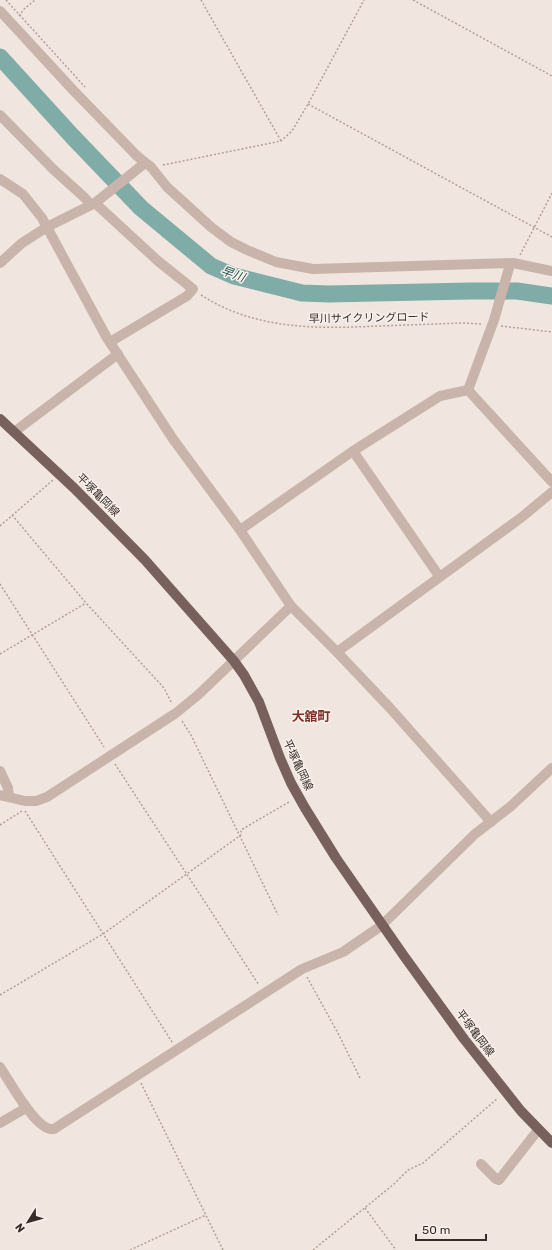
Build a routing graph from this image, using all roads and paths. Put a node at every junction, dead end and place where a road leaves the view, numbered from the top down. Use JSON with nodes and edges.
{"nodes":[{"id":1,"x":35,"y":0,"type":"edge"},
{"id":2,"x":201,"y":0,"type":"edge"},
{"id":3,"x":364,"y":0,"type":"edge"},
{"id":4,"x":413,"y":0,"type":"edge"},
{"id":5,"x":0,"y":11,"type":"edge"},
{"id":6,"x":19,"y":16,"type":"dead end"},
{"id":7,"x":552,"y":76,"type":"edge"},
{"id":8,"x":308,"y":104,"type":"junction"},
{"id":9,"x":0,"y":115,"type":"edge"},
{"id":10,"x":281,"y":141,"type":"junction"},
{"id":11,"x":146,"y":165,"type":"junction"},
{"id":12,"x":0,"y":179,"type":"edge"},
{"id":13,"x":552,"y":192,"type":"edge"},
{"id":14,"x":94,"y":203,"type":"junction"},
{"id":15,"x":534,"y":227,"type":"junction"},
{"id":16,"x":47,"y":228,"type":"junction"},
{"id":17,"x":552,"y":237,"type":"edge"},
{"id":18,"x":0,"y":263,"type":"edge"},
{"id":19,"x":511,"y":266,"type":"junction"},
{"id":20,"x":552,"y":271,"type":"edge"},
{"id":21,"x":193,"y":290,"type":"junction"},
{"id":22,"x":493,"y":322,"type":"junction"},
{"id":23,"x":552,"y":332,"type":"edge"},
{"id":24,"x":110,"y":342,"type":"junction"},
{"id":25,"x":118,"y":354,"type":"junction"},
{"id":26,"x":468,"y":390,"type":"junction"},
{"id":27,"x":0,"y":419,"type":"edge"},
{"id":28,"x":14,"y":432,"type":"junction"},
{"id":29,"x":353,"y":450,"type":"junction"},
{"id":30,"x":60,"y":474,"type":"junction"},
{"id":31,"x":552,"y":482,"type":"edge"},
{"id":32,"x":552,"y":492,"type":"edge"},
{"id":33,"x":12,"y":515,"type":"junction"},
{"id":34,"x":0,"y":526,"type":"edge"},
{"id":35,"x":240,"y":530,"type":"junction"},
{"id":36,"x":439,"y":576,"type":"junction"},
{"id":37,"x":0,"y":584,"type":"edge"},
{"id":38,"x":86,"y":603,"type":"junction"},
{"id":39,"x":291,"y":606,"type":"junction"},
{"id":40,"x":33,"y":634,"type":"junction"},
{"id":41,"x":337,"y":652,"type":"junction"},
{"id":42,"x":0,"y":654,"type":"edge"},
{"id":43,"x":234,"y":661,"type":"junction"},
{"id":44,"x":176,"y":713,"type":"junction"},
{"id":45,"x":110,"y":757,"type":"junction"},
{"id":46,"x":552,"y":768,"type":"edge"},
{"id":47,"x":0,"y":771,"type":"edge"},
{"id":48,"x":4,"y":796,"type":"edge"},
{"id":49,"x":289,"y":802,"type":"dead end"},
{"id":50,"x":491,"y":822,"type":"junction"},
{"id":51,"x":0,"y":825,"type":"edge"},
{"id":52,"x":241,"y":835,"type":"junction"},
{"id":53,"x":187,"y":874,"type":"junction"},
{"id":54,"x":278,"y":915,"type":"dead end"},
{"id":55,"x":382,"y":925,"type":"junction"},
{"id":56,"x":103,"y":934,"type":"junction"},
{"id":57,"x":302,"y":969,"type":"junction"},
{"id":58,"x":264,"y":994,"type":"junction"},
{"id":59,"x":0,"y":995,"type":"edge"},
{"id":60,"x":177,"y":1050,"type":"junction"},
{"id":61,"x":0,"y":1067,"type":"edge"},
{"id":62,"x":138,"y":1076,"type":"junction"},
{"id":63,"x":360,"y":1078,"type":"dead end"},
{"id":64,"x":505,"y":1092,"type":"junction"},
{"id":65,"x":26,"y":1108,"type":"junction"},
{"id":66,"x":0,"y":1123,"type":"edge"},
{"id":67,"x":538,"y":1130,"type":"junction"},
{"id":68,"x":552,"y":1143,"type":"edge"},
{"id":69,"x":481,"y":1164,"type":"dead end"},
{"id":70,"x":365,"y":1208,"type":"junction"},
{"id":71,"x":206,"y":1215,"type":"junction"},
{"id":72,"x":130,"y":1250,"type":"edge"},
{"id":73,"x":223,"y":1250,"type":"edge"},
{"id":74,"x":313,"y":1250,"type":"edge"},
{"id":75,"x":396,"y":1250,"type":"edge"}],
"edges":[{"from":1,"to":6,"type":"path"},
{"from":2,"to":10,"type":"path"},
{"from":3,"to":8,"type":"path"},
{"from":4,"to":7,"type":"path"},
{"from":5,"to":11,"type":"street"},
{"from":8,"to":10,"type":"path"},
{"from":8,"to":15,"type":"path"},
{"from":9,"to":14,"type":"street"},
{"from":10,"to":11,"type":"path"},
{"from":11,"to":14,"type":"street"},
{"from":11,"to":19,"type":"street"},
{"from":12,"to":16,"type":"street"},
{"from":13,"to":15,"type":"path"},
{"from":14,"to":16,"type":"street"},
{"from":14,"to":21,"type":"street"},
{"from":15,"to":17,"type":"path"},
{"from":15,"to":19,"type":"path"},
{"from":16,"to":18,"type":"street"},
{"from":16,"to":24,"type":"street"},
{"from":19,"to":20,"type":"street"},
{"from":19,"to":22,"type":"street"},
{"from":21,"to":22,"type":"path","name":"早川サイクリングロード"},
{"from":21,"to":24,"type":"street"},
{"from":22,"to":23,"type":"path","name":"早川サイクリングロード"},
{"from":22,"to":26,"type":"street"},
{"from":24,"to":25,"type":"street"},
{"from":25,"to":28,"type":"street"},
{"from":25,"to":35,"type":"street"},
{"from":26,"to":29,"type":"street"},
{"from":26,"to":31,"type":"street"},
{"from":27,"to":28,"type":"main road","name":"平塚亀岡線"},
{"from":28,"to":30,"type":"main road","name":"平塚亀岡線"},
{"from":29,"to":35,"type":"street"},
{"from":29,"to":36,"type":"street"},
{"from":30,"to":33,"type":"path"},
{"from":30,"to":43,"type":"main road","name":"平塚亀岡線"},
{"from":32,"to":36,"type":"street"},
{"from":33,"to":34,"type":"path"},
{"from":33,"to":38,"type":"path"},
{"from":35,"to":39,"type":"street"},
{"from":36,"to":41,"type":"street"},
{"from":37,"to":40,"type":"path"},
{"from":38,"to":40,"type":"path"},
{"from":38,"to":44,"type":"path"},
{"from":39,"to":41,"type":"street"},
{"from":39,"to":43,"type":"street"},
{"from":40,"to":42,"type":"path"},
{"from":40,"to":45,"type":"path"},
{"from":41,"to":50,"type":"street"},
{"from":43,"to":44,"type":"street"},
{"from":43,"to":55,"type":"main road","name":"平塚亀岡線"},
{"from":44,"to":45,"type":"street"},
{"from":44,"to":52,"type":"path"},
{"from":45,"to":48,"type":"street"},
{"from":45,"to":53,"type":"path"},
{"from":46,"to":50,"type":"street"},
{"from":47,"to":48,"type":"street"},
{"from":49,"to":52,"type":"path"},
{"from":50,"to":55,"type":"street"},
{"from":51,"to":56,"type":"path"},
{"from":52,"to":53,"type":"path"},
{"from":52,"to":54,"type":"path"},
{"from":53,"to":56,"type":"path"},
{"from":53,"to":58,"type":"path"},
{"from":55,"to":57,"type":"street"},
{"from":55,"to":64,"type":"main road","name":"平塚亀岡線"},
{"from":56,"to":59,"type":"path"},
{"from":56,"to":60,"type":"path"},
{"from":57,"to":58,"type":"street"},
{"from":57,"to":63,"type":"path"},
{"from":58,"to":60,"type":"street"},
{"from":60,"to":62,"type":"street"},
{"from":61,"to":65,"type":"street"},
{"from":62,"to":65,"type":"street"},
{"from":62,"to":71,"type":"path"},
{"from":64,"to":67,"type":"main road","name":"平塚亀岡線"},
{"from":64,"to":70,"type":"path"},
{"from":65,"to":66,"type":"street"},
{"from":67,"to":68,"type":"main road","name":"平塚亀岡線"},
{"from":67,"to":69,"type":"street"},
{"from":70,"to":74,"type":"path"},
{"from":70,"to":75,"type":"path"},
{"from":71,"to":72,"type":"path"},
{"from":71,"to":73,"type":"path"}]}
